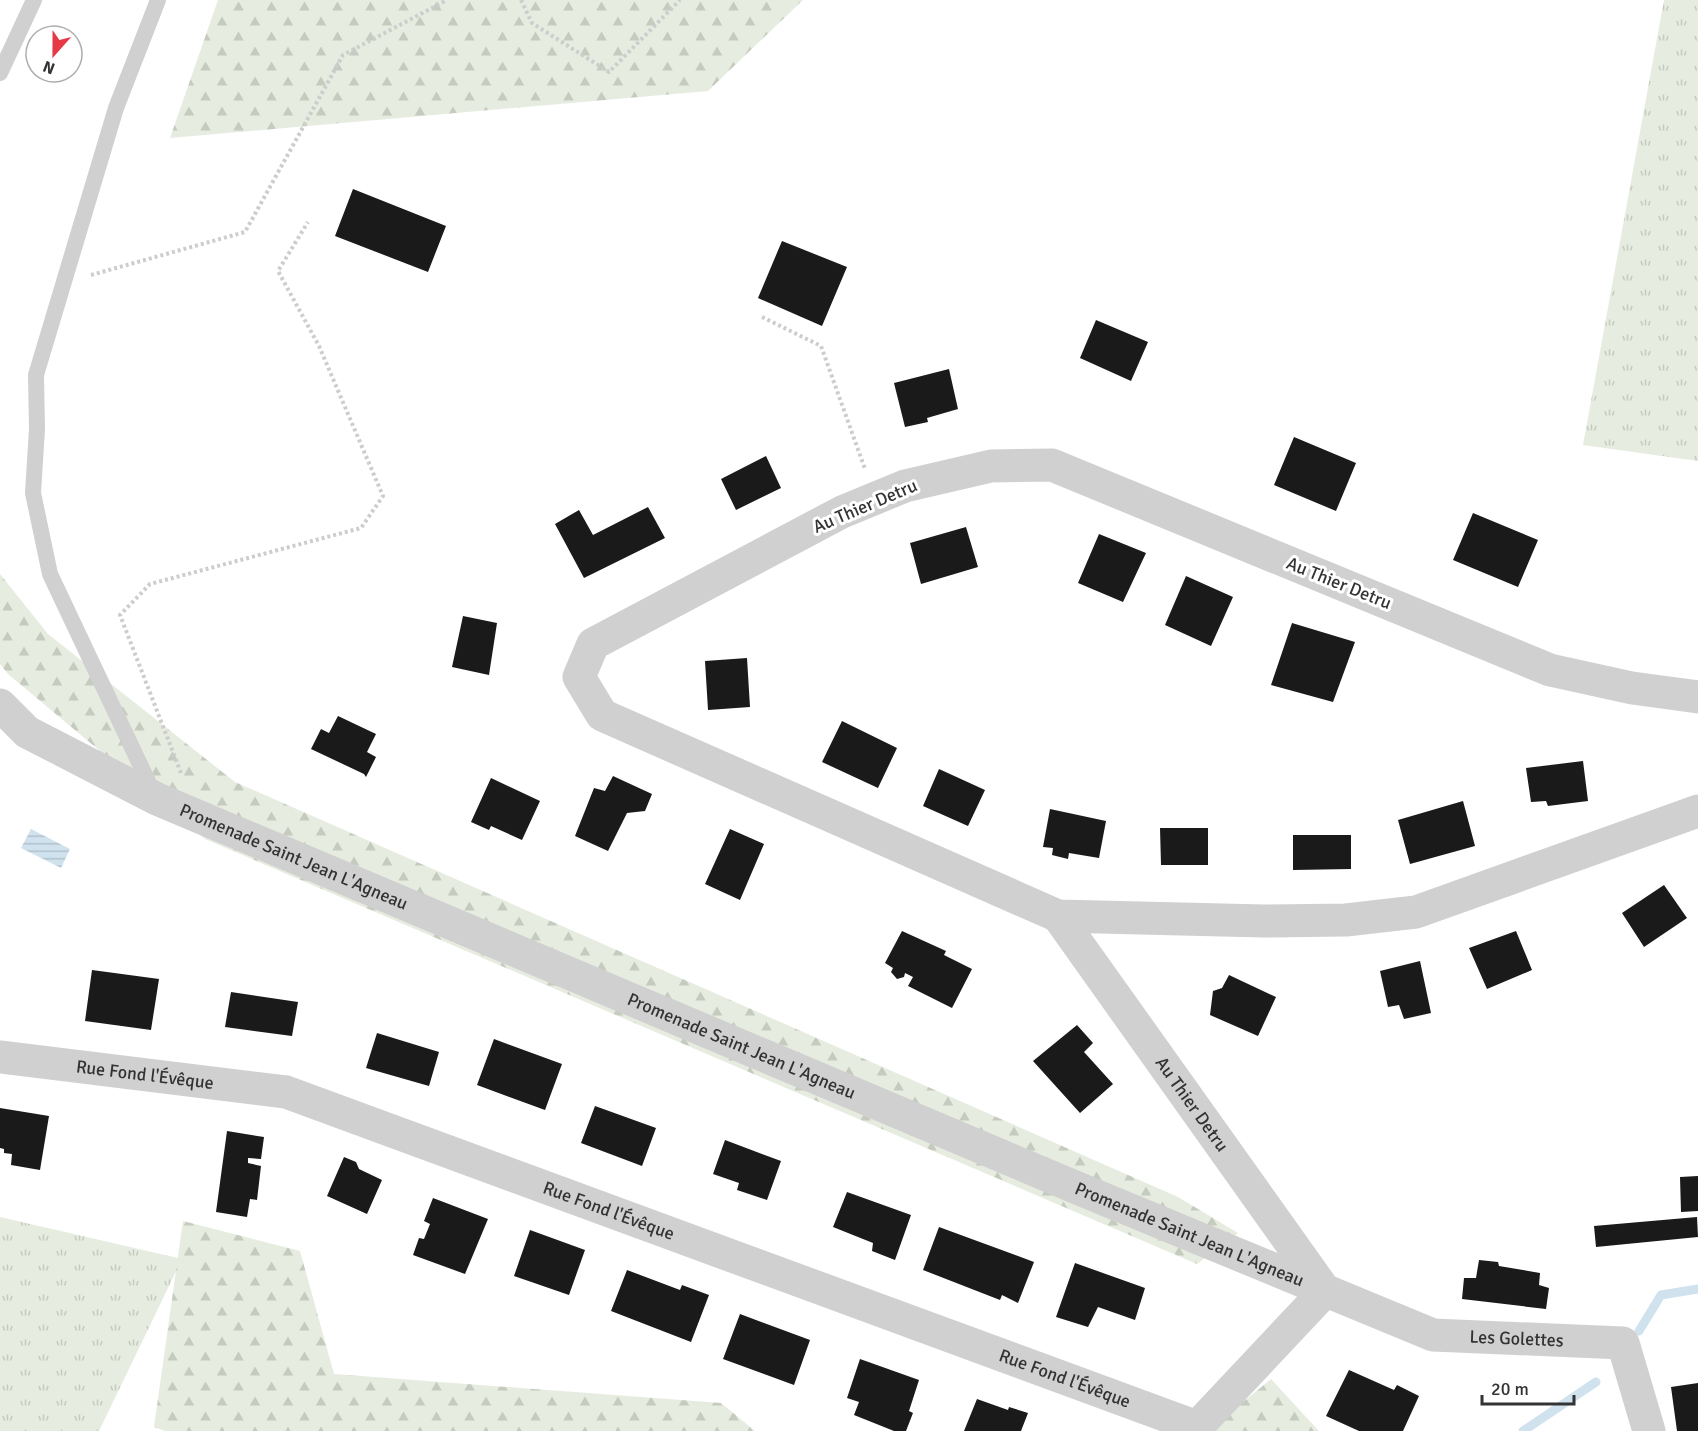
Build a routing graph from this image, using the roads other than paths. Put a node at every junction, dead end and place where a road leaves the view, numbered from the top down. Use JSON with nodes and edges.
{"nodes":[{"id":1,"x":34,"y":0,"type":"edge"},
{"id":2,"x":158,"y":0,"type":"edge"},
{"id":3,"x":0,"y":73,"type":"edge"},
{"id":4,"x":1698,"y":697,"type":"edge"},
{"id":5,"x":0,"y":705,"type":"edge"},
{"id":6,"x":157,"y":799,"type":"junction"},
{"id":7,"x":1698,"y":811,"type":"edge"},
{"id":8,"x":1058,"y":916,"type":"junction"},
{"id":9,"x":0,"y":1057,"type":"edge"},
{"id":10,"x":1325,"y":1291,"type":"junction"},
{"id":11,"x":1197,"y":1429,"type":"edge"},
{"id":12,"x":1649,"y":1431,"type":"edge"}],
"edges":[{"from":1,"to":3,"type":"lane"},
{"from":2,"to":6,"type":"lane"},
{"from":4,"to":8,"type":"street","name":"Au Thier Detru"},
{"from":5,"to":6,"type":"street","name":"Promenade Saint Jean L'Agneau"},
{"from":6,"to":10,"type":"street","name":"Promenade Saint Jean L'Agneau"},
{"from":7,"to":8,"type":"street","name":"Au Thier Detru"},
{"from":8,"to":10,"type":"street","name":"Au Thier Detru"},
{"from":9,"to":11,"type":"street","name":"Rue Fond l'Évêque"},
{"from":10,"to":11,"type":"street","name":"Promenade Saint Jean L'Agneau"},
{"from":10,"to":12,"type":"street","name":"Les Golettes"}]}
